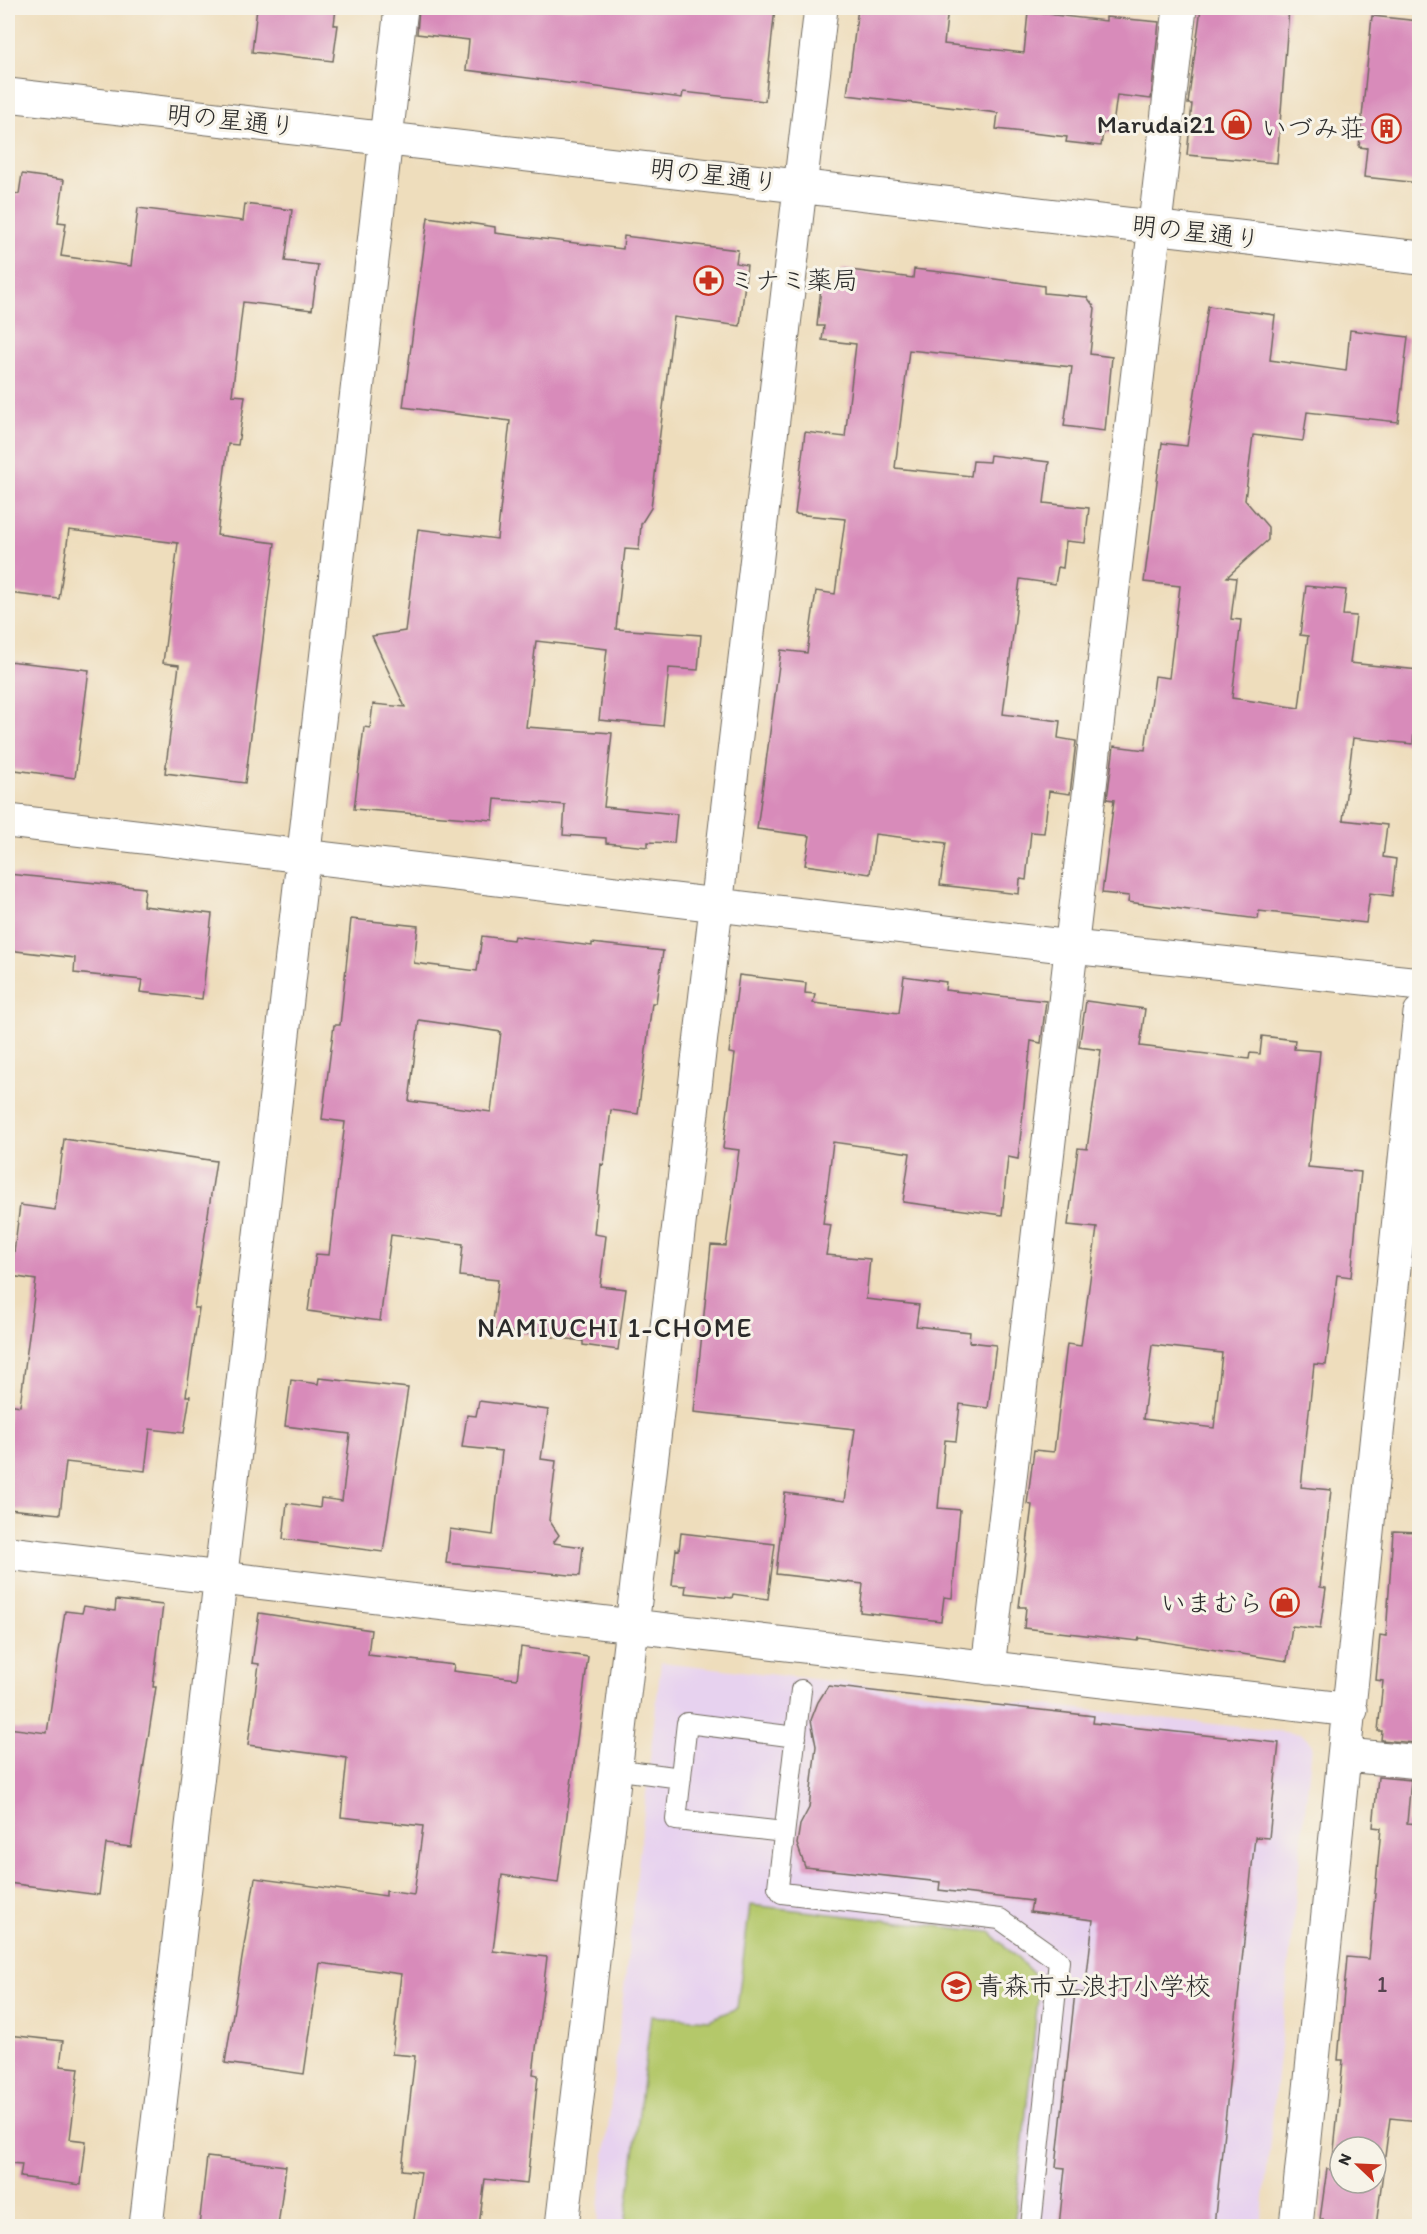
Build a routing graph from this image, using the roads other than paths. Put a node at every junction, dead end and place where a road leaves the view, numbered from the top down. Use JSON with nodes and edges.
{"nodes":[{"id":1,"x":401,"y":8,"type":"edge"},
{"id":2,"x":821,"y":8,"type":"edge"},
{"id":3,"x":1180,"y":8,"type":"edge"},
{"id":4,"x":8,"y":95,"type":"edge"},
{"id":5,"x":387,"y":138,"type":"junction"},
{"id":6,"x":801,"y":185,"type":"junction"},
{"id":7,"x":1156,"y":227,"type":"junction"},
{"id":8,"x":1419,"y":258,"type":"edge"},
{"id":9,"x":8,"y":821,"type":"edge"},
{"id":10,"x":303,"y":856,"type":"junction"},
{"id":11,"x":717,"y":904,"type":"junction"},
{"id":12,"x":1072,"y":947,"type":"junction"},
{"id":13,"x":1419,"y":984,"type":"edge"},
{"id":14,"x":1419,"y":1013,"type":"edge"},
{"id":15,"x":8,"y":1553,"type":"edge"},
{"id":16,"x":221,"y":1577,"type":"junction"},
{"id":17,"x":630,"y":1625,"type":"junction"},
{"id":18,"x":988,"y":1668,"type":"junction"},
{"id":19,"x":801,"y":1690,"type":"dead end"},
{"id":20,"x":1351,"y":1710,"type":"junction"},
{"id":21,"x":796,"y":1737,"type":"junction"},
{"id":22,"x":1346,"y":1755,"type":"junction"},
{"id":23,"x":1419,"y":1762,"type":"edge"},
{"id":24,"x":614,"y":1769,"type":"junction"},
{"id":25,"x":681,"y":1778,"type":"junction"},
{"id":26,"x":784,"y":1832,"type":"junction"},
{"id":27,"x":146,"y":2226,"type":"edge"},
{"id":28,"x":562,"y":2226,"type":"edge"},
{"id":29,"x":1031,"y":2226,"type":"edge"},
{"id":30,"x":1296,"y":2226,"type":"edge"}],
"edges":[{"from":1,"to":5,"type":"street"},
{"from":2,"to":6,"type":"street"},
{"from":3,"to":7,"type":"street"},
{"from":4,"to":5,"type":"street","name":"明の星通り"},
{"from":5,"to":6,"type":"street","name":"明の星通り"},
{"from":5,"to":10,"type":"street"},
{"from":6,"to":7,"type":"street","name":"明の星通り"},
{"from":6,"to":11,"type":"street"},
{"from":7,"to":8,"type":"street","name":"明の星通り"},
{"from":7,"to":12,"type":"street"},
{"from":9,"to":10,"type":"street"},
{"from":10,"to":11,"type":"street"},
{"from":10,"to":16,"type":"street"},
{"from":11,"to":12,"type":"street"},
{"from":11,"to":17,"type":"street"},
{"from":12,"to":13,"type":"street"},
{"from":12,"to":18,"type":"street"},
{"from":14,"to":20,"type":"street"},
{"from":15,"to":16,"type":"street"},
{"from":16,"to":17,"type":"street"},
{"from":16,"to":27,"type":"street"},
{"from":17,"to":18,"type":"street"},
{"from":17,"to":24,"type":"street"},
{"from":18,"to":20,"type":"street"},
{"from":19,"to":21,"type":"lane"},
{"from":20,"to":22,"type":"street"},
{"from":21,"to":25,"type":"lane"},
{"from":21,"to":26,"type":"lane"},
{"from":22,"to":23,"type":"street"},
{"from":22,"to":30,"type":"street"},
{"from":24,"to":25,"type":"lane"},
{"from":24,"to":28,"type":"street"},
{"from":25,"to":26,"type":"lane"},
{"from":26,"to":29,"type":"lane"}]}
